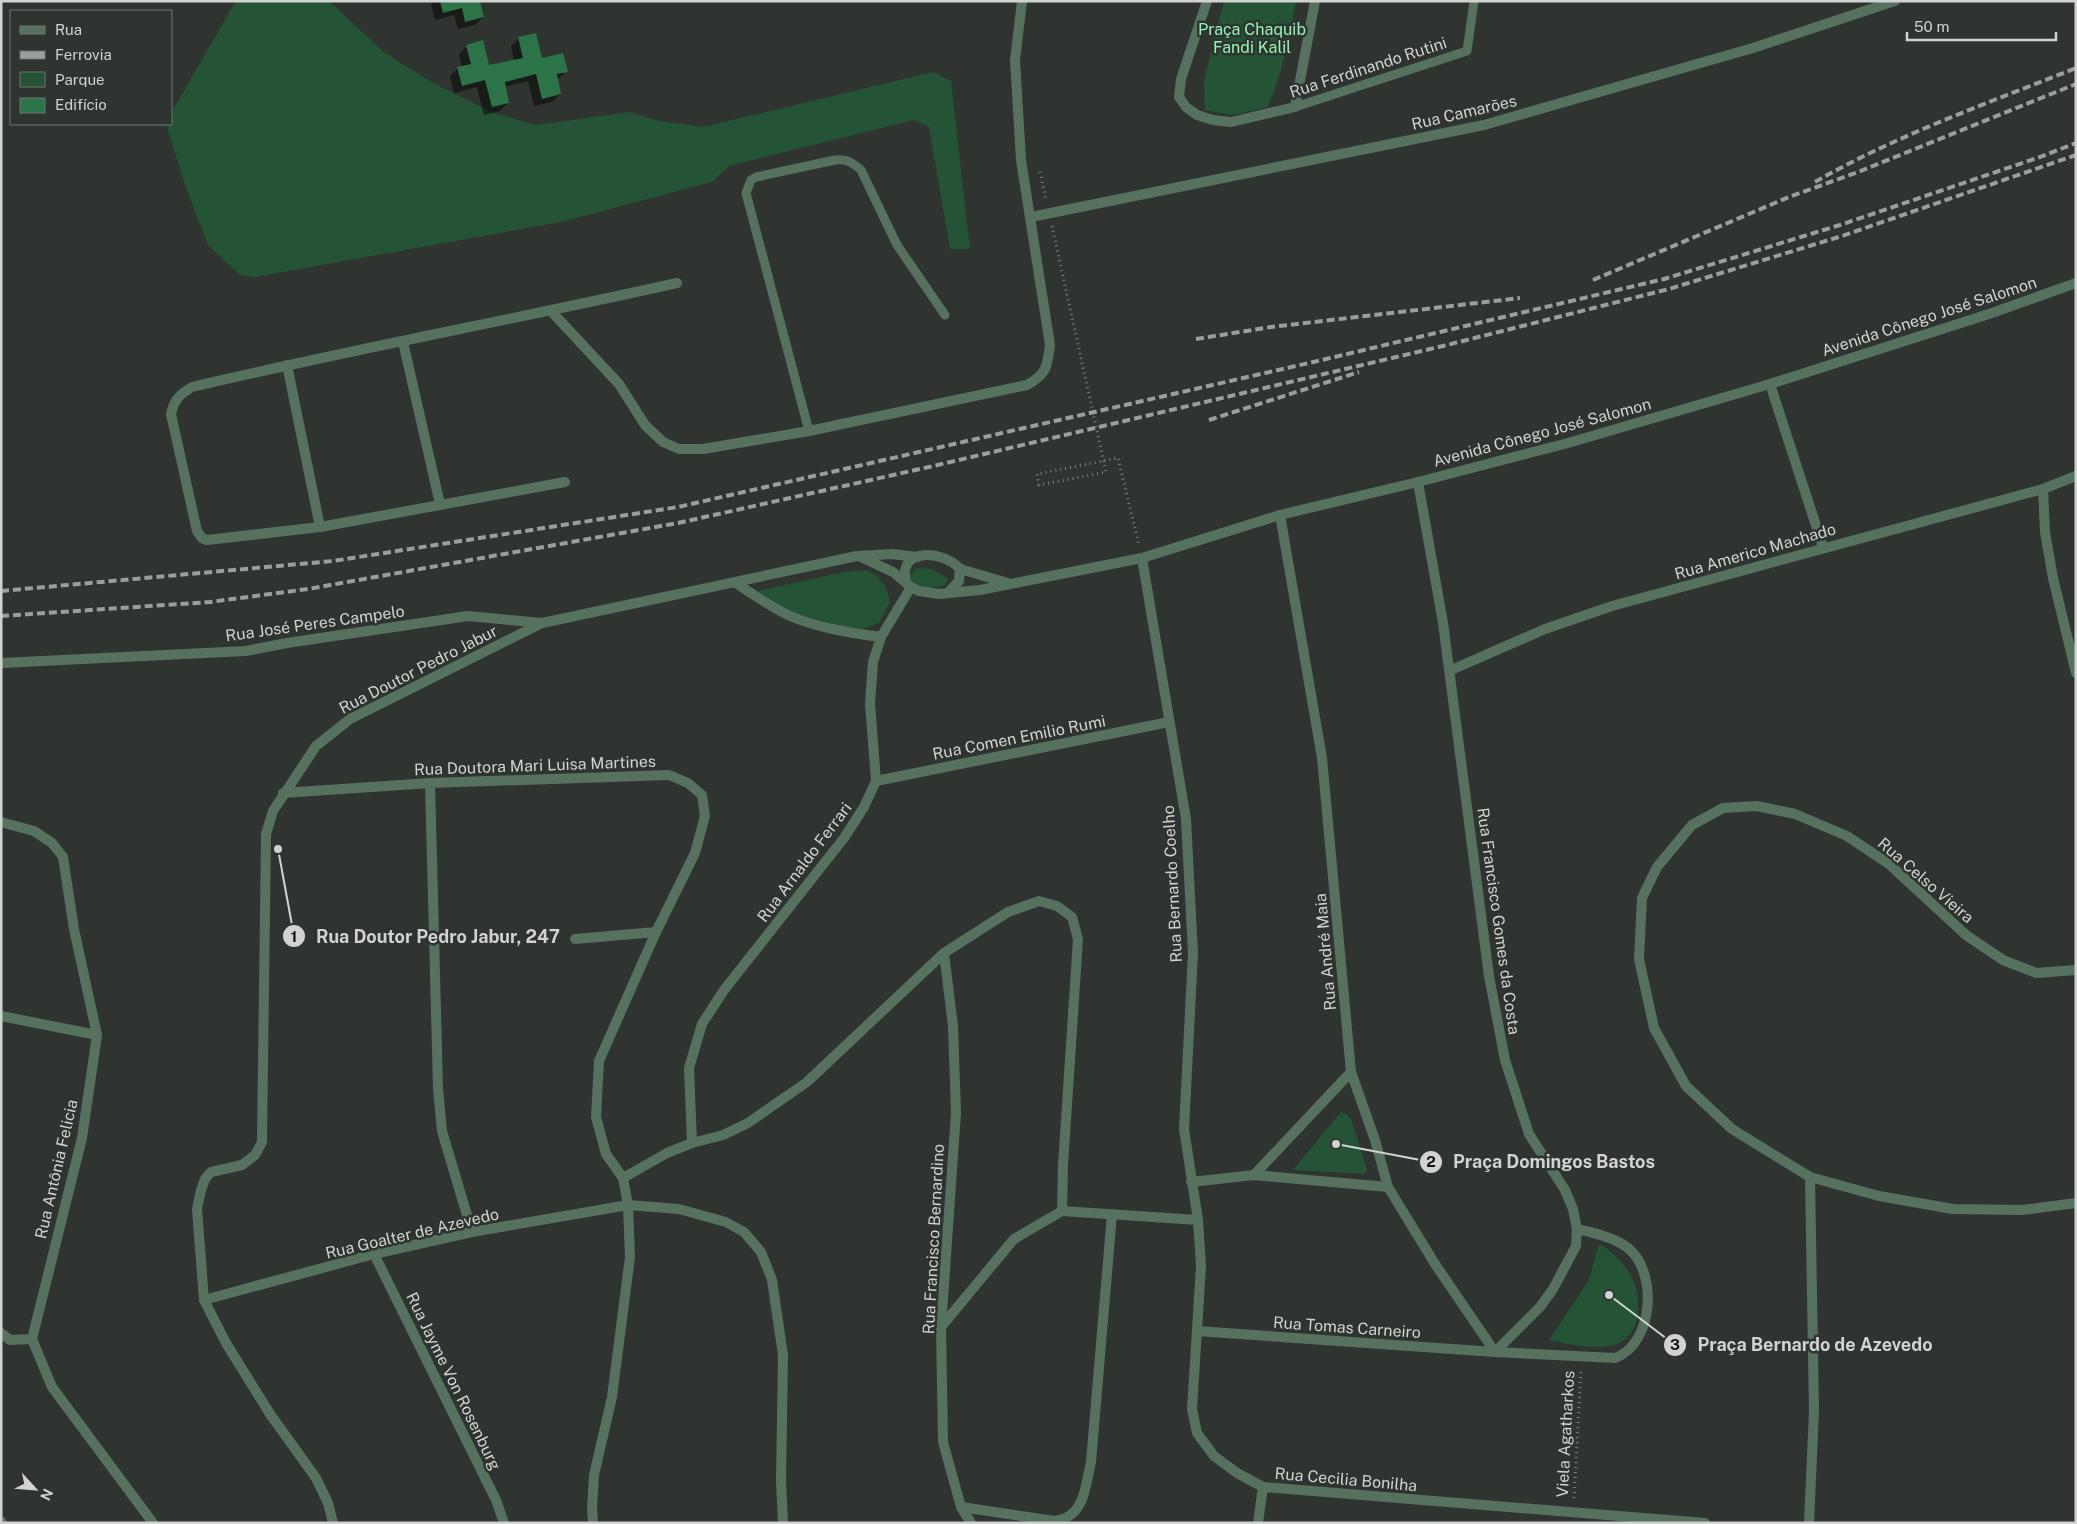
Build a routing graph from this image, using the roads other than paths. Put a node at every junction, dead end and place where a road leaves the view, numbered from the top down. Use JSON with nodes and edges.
{"nodes":[{"id":1,"x":1022,"y":1,"type":"edge"},
{"id":2,"x":1207,"y":1,"type":"edge"},
{"id":3,"x":1315,"y":1,"type":"edge"},
{"id":4,"x":1474,"y":1,"type":"edge"},
{"id":5,"x":1895,"y":1,"type":"edge"},
{"id":6,"x":1296,"y":107,"type":"junction"},
{"id":7,"x":1031,"y":217,"type":"junction"},
{"id":8,"x":677,"y":283,"type":"dead end"},
{"id":9,"x":2076,"y":283,"type":"edge"},
{"id":10,"x":551,"y":311,"type":"junction"},
{"id":11,"x":945,"y":315,"type":"dead end"},
{"id":12,"x":403,"y":342,"type":"junction"},
{"id":13,"x":287,"y":365,"type":"junction"},
{"id":14,"x":1770,"y":384,"type":"junction"},
{"id":15,"x":809,"y":431,"type":"junction"},
{"id":16,"x":2076,"y":476,"type":"edge"},
{"id":17,"x":565,"y":482,"type":"dead end"},
{"id":18,"x":1418,"y":482,"type":"junction"},
{"id":19,"x":2043,"y":489,"type":"junction"},
{"id":20,"x":440,"y":504,"type":"junction"},
{"id":21,"x":1280,"y":515,"type":"junction"},
{"id":22,"x":320,"y":526,"type":"junction"},
{"id":23,"x":1823,"y":547,"type":"junction"},
{"id":24,"x":857,"y":556,"type":"junction"},
{"id":25,"x":917,"y":557,"type":"junction"},
{"id":26,"x":1142,"y":558,"type":"junction"},
{"id":27,"x":960,"y":569,"type":"junction"},
{"id":28,"x":736,"y":583,"type":"junction"},
{"id":29,"x":1009,"y":583,"type":"junction"},
{"id":30,"x":908,"y":584,"type":"junction"},
{"id":31,"x":948,"y":593,"type":"junction"},
{"id":32,"x":542,"y":623,"type":"junction"},
{"id":33,"x":881,"y":637,"type":"junction"},
{"id":34,"x":1,"y":663,"type":"edge"},
{"id":35,"x":1449,"y":671,"type":"junction"},
{"id":36,"x":2076,"y":673,"type":"edge"},
{"id":37,"x":1169,"y":722,"type":"junction"},
{"id":38,"x":876,"y":781,"type":"junction"},
{"id":39,"x":430,"y":783,"type":"junction"},
{"id":40,"x":283,"y":793,"type":"junction"},
{"id":41,"x":1,"y":822,"type":"edge"},
{"id":42,"x":656,"y":932,"type":"junction"},
{"id":43,"x":575,"y":939,"type":"dead end"},
{"id":44,"x":944,"y":953,"type":"junction"},
{"id":45,"x":2076,"y":970,"type":"edge"},
{"id":46,"x":1,"y":1016,"type":"edge"},
{"id":47,"x":97,"y":1034,"type":"junction"},
{"id":48,"x":1350,"y":1072,"type":"junction"},
{"id":49,"x":692,"y":1143,"type":"junction"},
{"id":50,"x":1254,"y":1175,"type":"junction"},
{"id":51,"x":1810,"y":1177,"type":"junction"},
{"id":52,"x":623,"y":1178,"type":"junction"},
{"id":53,"x":1191,"y":1182,"type":"junction"},
{"id":54,"x":1388,"y":1187,"type":"junction"},
{"id":55,"x":2076,"y":1203,"type":"edge"},
{"id":56,"x":628,"y":1205,"type":"junction"},
{"id":57,"x":1062,"y":1211,"type":"junction"},
{"id":58,"x":1112,"y":1214,"type":"junction"},
{"id":59,"x":1198,"y":1220,"type":"junction"},
{"id":60,"x":1577,"y":1229,"type":"junction"},
{"id":61,"x":472,"y":1232,"type":"junction"},
{"id":62,"x":374,"y":1254,"type":"junction"},
{"id":63,"x":204,"y":1300,"type":"junction"},
{"id":64,"x":941,"y":1327,"type":"junction"},
{"id":65,"x":1197,"y":1331,"type":"junction"},
{"id":66,"x":1,"y":1333,"type":"edge"},
{"id":67,"x":32,"y":1339,"type":"junction"},
{"id":68,"x":1495,"y":1352,"type":"junction"},
{"id":69,"x":1263,"y":1487,"type":"junction"},
{"id":70,"x":961,"y":1506,"type":"junction"},
{"id":71,"x":153,"y":1523,"type":"edge"},
{"id":72,"x":333,"y":1523,"type":"edge"},
{"id":73,"x":504,"y":1523,"type":"edge"},
{"id":74,"x":593,"y":1523,"type":"edge"},
{"id":75,"x":783,"y":1523,"type":"edge"},
{"id":76,"x":971,"y":1523,"type":"edge"},
{"id":77,"x":1258,"y":1523,"type":"edge"},
{"id":78,"x":1705,"y":1523,"type":"edge"},
{"id":79,"x":1809,"y":1523,"type":"edge"}],
"edges":[{"from":1,"to":7,"type":"street"},
{"from":2,"to":6,"type":"street","name":"Rua Ferdinando Rutini"},
{"from":3,"to":6,"type":"street"},
{"from":4,"to":6,"type":"lane","name":"Rua Ferdinando Rutini"},
{"from":5,"to":7,"type":"street","name":"Rua Camarões"},
{"from":7,"to":15,"type":"street"},
{"from":8,"to":10,"type":"street"},
{"from":9,"to":14,"type":"street","name":"Avenida Cônego José Salomon"},
{"from":10,"to":12,"type":"street"},
{"from":10,"to":15,"type":"street"},
{"from":11,"to":15,"type":"lane"},
{"from":12,"to":13,"type":"street"},
{"from":12,"to":20,"type":"street"},
{"from":13,"to":22,"type":"street"},
{"from":13,"to":22,"type":"street"},
{"from":14,"to":18,"type":"street","name":"Avenida Cônego José Salomon"},
{"from":14,"to":23,"type":"street"},
{"from":16,"to":19,"type":"street","name":"Rua Americo Machado"},
{"from":17,"to":20,"type":"street"},
{"from":18,"to":21,"type":"street","name":"Avenida Cônego José Salomon"},
{"from":18,"to":35,"type":"street","name":"Rua Francisco Gomes da Costa"},
{"from":19,"to":23,"type":"street","name":"Rua Americo Machado"},
{"from":19,"to":36,"type":"street"},
{"from":20,"to":22,"type":"street"},
{"from":21,"to":26,"type":"street","name":"Avenida Cônego José Salomon"},
{"from":21,"to":48,"type":"street","name":"Rua André Maia"},
{"from":23,"to":35,"type":"street","name":"Rua Americo Machado"},
{"from":24,"to":25,"type":"street","name":"Rua Doutor Pedro Jabur"},
{"from":24,"to":28,"type":"street","name":"Rua Doutor Pedro Jabur"},
{"from":24,"to":30,"type":"street"},
{"from":25,"to":27,"type":"street"},
{"from":25,"to":30,"type":"street"},
{"from":26,"to":29,"type":"street","name":"Avenida Cônego José Salomon"},
{"from":26,"to":37,"type":"street","name":"Rua Bernardo Coelho"},
{"from":27,"to":29,"type":"street","name":"Avenida Cônego José Salomon"},
{"from":27,"to":31,"type":"street"},
{"from":28,"to":32,"type":"street","name":"Rua Doutor Pedro Jabur"},
{"from":28,"to":33,"type":"street"},
{"from":29,"to":31,"type":"street","name":"Avenida Cônego José Salomon"},
{"from":30,"to":31,"type":"street"},
{"from":30,"to":33,"type":"street","name":"Rua Arnaldo Ferrari"},
{"from":32,"to":34,"type":"street","name":"Rua José Peres Campelo"},
{"from":32,"to":40,"type":"street","name":"Rua Doutor Pedro Jabur"},
{"from":33,"to":38,"type":"street","name":"Rua Arnaldo Ferrari"},
{"from":35,"to":60,"type":"street","name":"Rua Francisco Gomes da Costa"},
{"from":37,"to":38,"type":"street","name":"Rua Comen Emilio Rumi"},
{"from":37,"to":53,"type":"street","name":"Rua Bernardo Coelho"},
{"from":38,"to":49,"type":"street","name":"Rua Arnaldo Ferrari"},
{"from":39,"to":40,"type":"street","name":"Rua Doutora Mari Luisa Martines"},
{"from":39,"to":42,"type":"street","name":"Rua Doutora Mari Luisa Martines"},
{"from":39,"to":61,"type":"street"},
{"from":40,"to":63,"type":"street","name":"Rua Doutor Pedro Jabur"},
{"from":41,"to":47,"type":"street","name":"Rua Antônia Felicia"},
{"from":42,"to":43,"type":"street"},
{"from":42,"to":52,"type":"street","name":"Rua Doutora Mari Luisa Martines"},
{"from":44,"to":49,"type":"street"},
{"from":44,"to":57,"type":"street"},
{"from":44,"to":64,"type":"street","name":"Rua Francisco Bernardino"},
{"from":45,"to":51,"type":"street","name":"Rua Celso Vieira"},
{"from":46,"to":47,"type":"street"},
{"from":47,"to":67,"type":"street","name":"Rua Antônia Felicia"},
{"from":48,"to":50,"type":"street"},
{"from":48,"to":54,"type":"street","name":"Rua André Maia"},
{"from":49,"to":52,"type":"street"},
{"from":50,"to":53,"type":"street"},
{"from":50,"to":54,"type":"street"},
{"from":51,"to":55,"type":"street","name":"Rua Celso Vieira"},
{"from":51,"to":79,"type":"street"},
{"from":52,"to":56,"type":"street","name":"Rua Doutora Mari Luisa Martines"},
{"from":53,"to":59,"type":"street","name":"Rua Cecilia Bonilha"},
{"from":54,"to":68,"type":"street","name":"Rua André Maia"},
{"from":56,"to":61,"type":"street","name":"Rua Goalter de Azevedo"},
{"from":56,"to":74,"type":"street","name":"Rua Doutora Mari Luisa Martines"},
{"from":56,"to":75,"type":"street","name":"Rua Goalter de Azevedo"},
{"from":57,"to":58,"type":"street"},
{"from":57,"to":64,"type":"street"},
{"from":58,"to":59,"type":"street"},
{"from":58,"to":70,"type":"street"},
{"from":59,"to":65,"type":"street","name":"Rua Cecilia Bonilha"},
{"from":60,"to":68,"type":"street","name":"Rua Francisco Gomes da Costa"},
{"from":60,"to":68,"type":"street","name":"Rua Tomas Carneiro"},
{"from":61,"to":62,"type":"street","name":"Rua Goalter de Azevedo"},
{"from":62,"to":63,"type":"street","name":"Rua Goalter de Azevedo"},
{"from":62,"to":73,"type":"street","name":"Rua Jayme Von Rosenburg"},
{"from":63,"to":72,"type":"street"},
{"from":64,"to":70,"type":"street","name":"Rua Francisco Bernardino"},
{"from":65,"to":68,"type":"street","name":"Rua Tomas Carneiro"},
{"from":65,"to":69,"type":"street","name":"Rua Cecilia Bonilha"},
{"from":66,"to":67,"type":"street"},
{"from":67,"to":71,"type":"street"},
{"from":69,"to":77,"type":"street"},
{"from":69,"to":78,"type":"street","name":"Rua Cecilia Bonilha"},
{"from":70,"to":76,"type":"street","name":"Rua Francisco Bernardino"}]}
